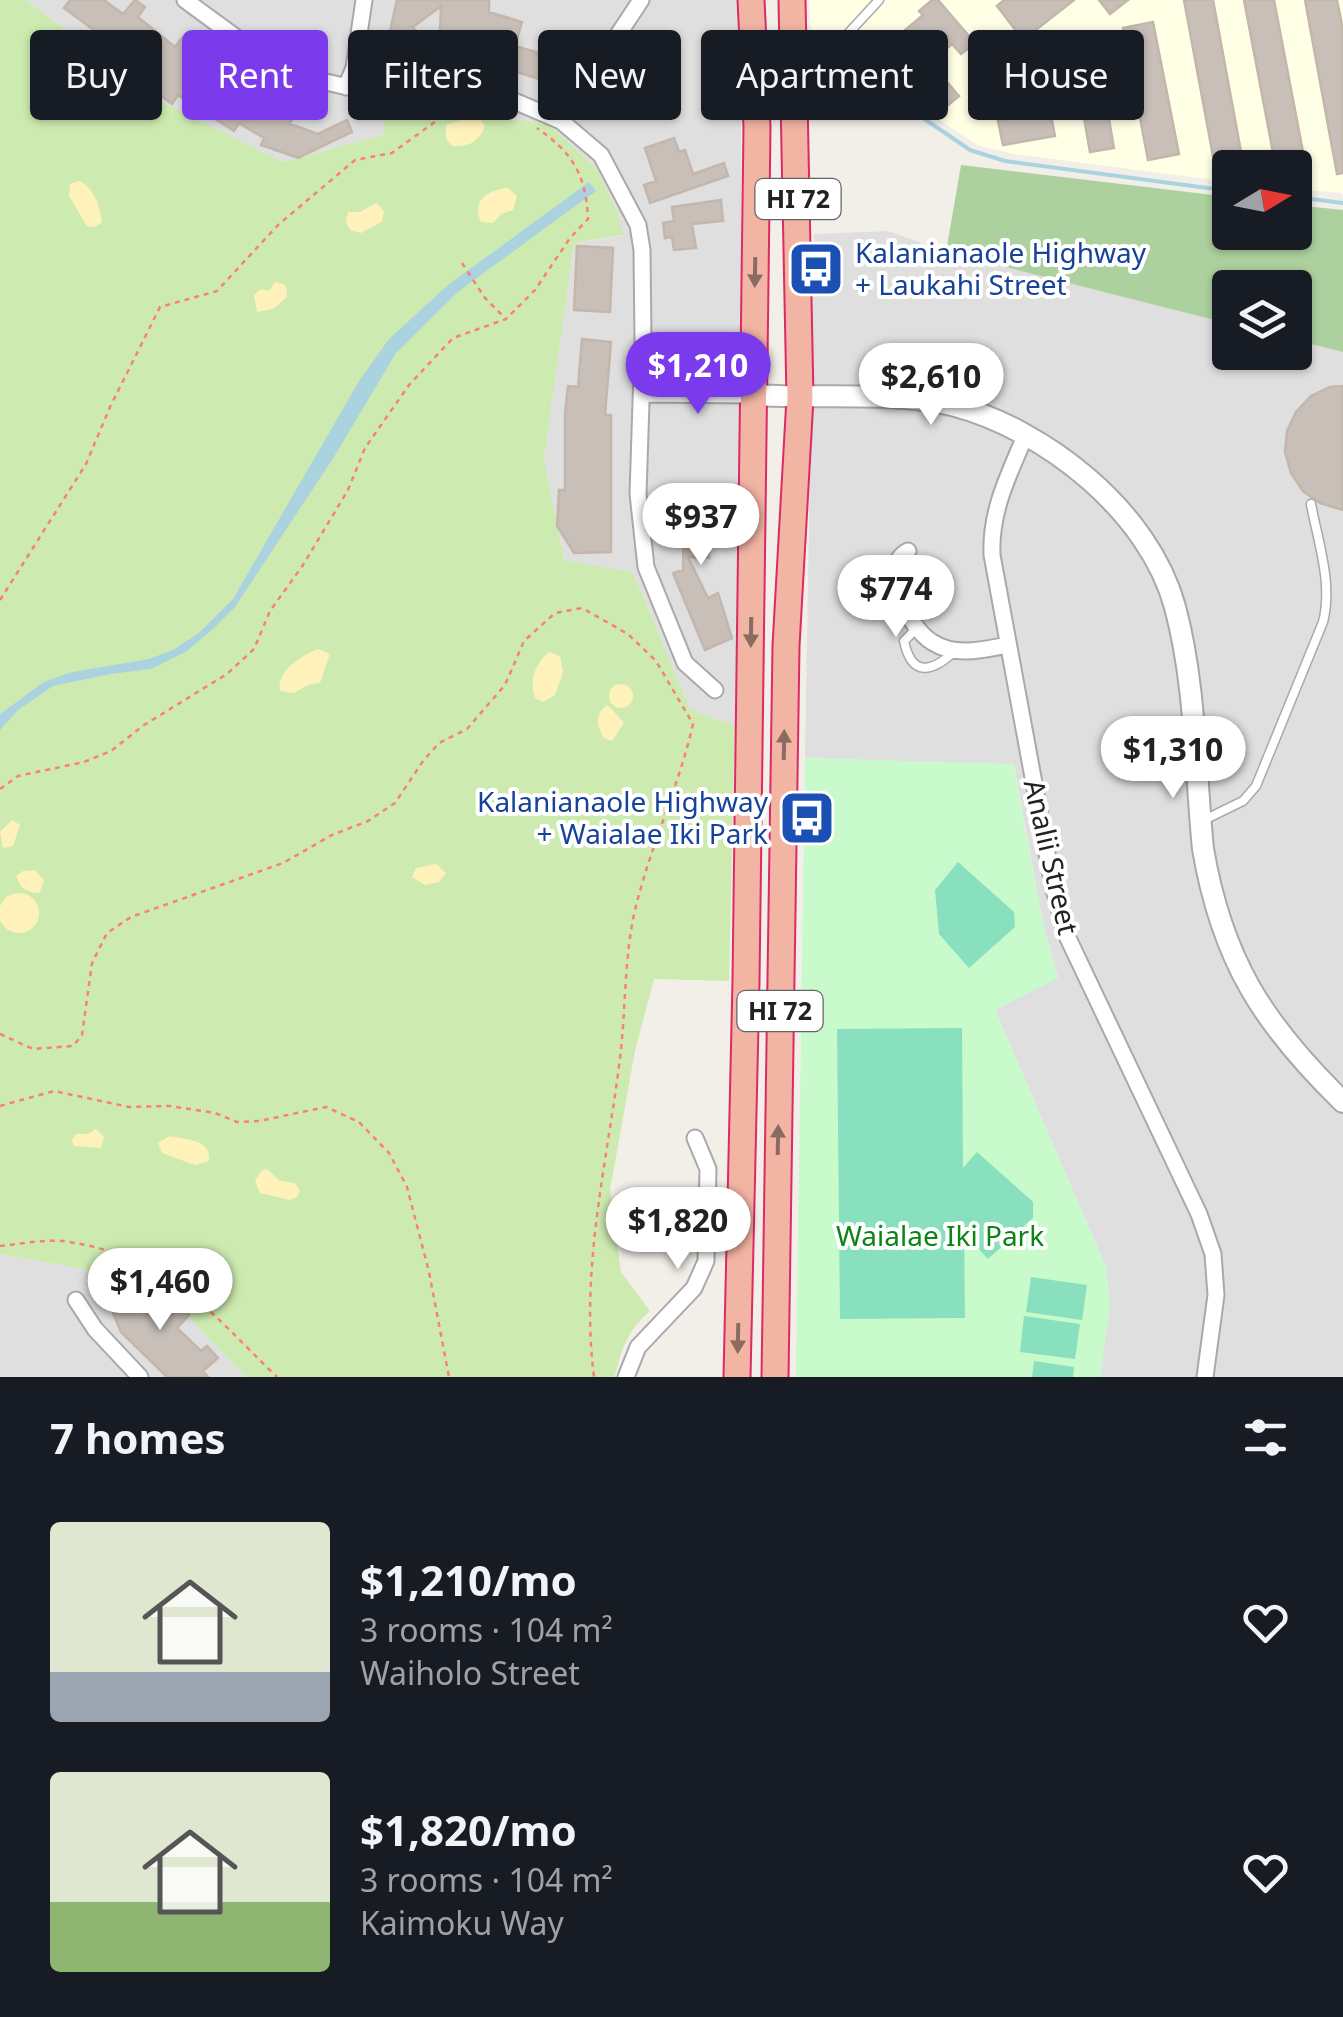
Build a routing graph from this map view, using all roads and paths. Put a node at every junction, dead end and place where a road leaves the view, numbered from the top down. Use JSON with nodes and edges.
{"nodes":[{"id":1,"x":186,"y":0,"type":"edge"},
{"id":2,"x":364,"y":0,"type":"edge"},
{"id":3,"x":640,"y":0,"type":"edge"},
{"id":4,"x":750,"y":0,"type":"edge"},
{"id":5,"x":792,"y":0,"type":"edge"},
{"id":6,"x":879,"y":0,"type":"edge"},
{"id":7,"x":620,"y":30,"type":"edge"},
{"id":8,"x":793,"y":30,"type":"edge"},
{"id":9,"x":852,"y":30,"type":"edge"},
{"id":10,"x":346,"y":87,"type":"junction"},
{"id":11,"x":538,"y":111,"type":"edge"},
{"id":12,"x":438,"y":120,"type":"edge"},
{"id":13,"x":561,"y":120,"type":"edge"},
{"id":14,"x":796,"y":120,"type":"edge"},
{"id":15,"x":536,"y":127,"type":"dead end"},
{"id":16,"x":462,"y":264,"type":"dead end"},
{"id":17,"x":506,"y":319,"type":"junction"},
{"id":18,"x":642,"y":394,"type":"junction"},
{"id":19,"x":754,"y":395,"type":"junction"},
{"id":20,"x":800,"y":398,"type":"junction"},
{"id":21,"x":1026,"y":434,"type":"junction"},
{"id":22,"x":1311,"y":504,"type":"dead end"},
{"id":23,"x":908,"y":551,"type":"dead end"},
{"id":24,"x":0,"y":600,"type":"edge"},
{"id":25,"x":916,"y":629,"type":"junction"},
{"id":26,"x":1008,"y":645,"type":"junction"},
{"id":27,"x":955,"y":651,"type":"junction"},
{"id":28,"x":715,"y":690,"type":"dead end"},
{"id":29,"x":0,"y":789,"type":"edge"},
{"id":30,"x":1200,"y":822,"type":"junction"},
{"id":31,"x":0,"y":1034,"type":"edge"},
{"id":32,"x":4,"y":1038,"type":"junction"},
{"id":33,"x":0,"y":1042,"type":"edge"},
{"id":34,"x":1343,"y":1102,"type":"edge"},
{"id":35,"x":0,"y":1106,"type":"edge"},
{"id":36,"x":695,"y":1138,"type":"dead end"},
{"id":37,"x":0,"y":1246,"type":"edge"},
{"id":38,"x":76,"y":1300,"type":"dead end"},
{"id":39,"x":140,"y":1377,"type":"edge"},
{"id":40,"x":277,"y":1377,"type":"edge"},
{"id":41,"x":449,"y":1377,"type":"edge"},
{"id":42,"x":594,"y":1377,"type":"edge"},
{"id":43,"x":626,"y":1377,"type":"edge"},
{"id":44,"x":737,"y":1377,"type":"edge"},
{"id":45,"x":775,"y":1377,"type":"edge"},
{"id":46,"x":1205,"y":1377,"type":"edge"}],
"edges":[{"from":1,"to":10,"type":"street"},
{"from":2,"to":10,"type":"street"},
{"from":3,"to":7,"type":"street"},
{"from":4,"to":19,"type":"highway","number":"HI 72","one_way":true},
{"from":5,"to":8,"type":"highway","number":"HI 72"},
{"from":6,"to":9,"type":"lane"},
{"from":10,"to":11,"type":"street"},
{"from":12,"to":24,"type":"path"},
{"from":13,"to":18,"type":"street"},
{"from":14,"to":20,"type":"highway","number":"HI 72"},
{"from":15,"to":17,"type":"path"},
{"from":16,"to":17,"type":"path"},
{"from":17,"to":29,"type":"path"},
{"from":18,"to":19,"type":"street"},
{"from":18,"to":28,"type":"street"},
{"from":19,"to":20,"type":"street"},
{"from":19,"to":44,"type":"highway","number":"HI 72","one_way":true},
{"from":20,"to":21,"type":"street"},
{"from":45,"to":20,"type":"highway","number":"HI 72","one_way":true},
{"from":21,"to":26,"type":"street","name":"Analii Street"},
{"from":21,"to":30,"type":"street"},
{"from":22,"to":30,"type":"lane"},
{"from":23,"to":25,"type":"street"},
{"from":25,"to":27,"type":"street"},
{"from":25,"to":27,"type":"lane"},
{"from":26,"to":27,"type":"street"},
{"from":26,"to":46,"type":"street","name":"Analii Street"},
{"from":30,"to":34,"type":"street"},
{"from":31,"to":32,"type":"path"},
{"from":32,"to":33,"type":"path"},
{"from":32,"to":42,"type":"path"},
{"from":35,"to":41,"type":"path"},
{"from":36,"to":43,"type":"street"},
{"from":37,"to":40,"type":"path"},
{"from":38,"to":39,"type":"street"}]}
